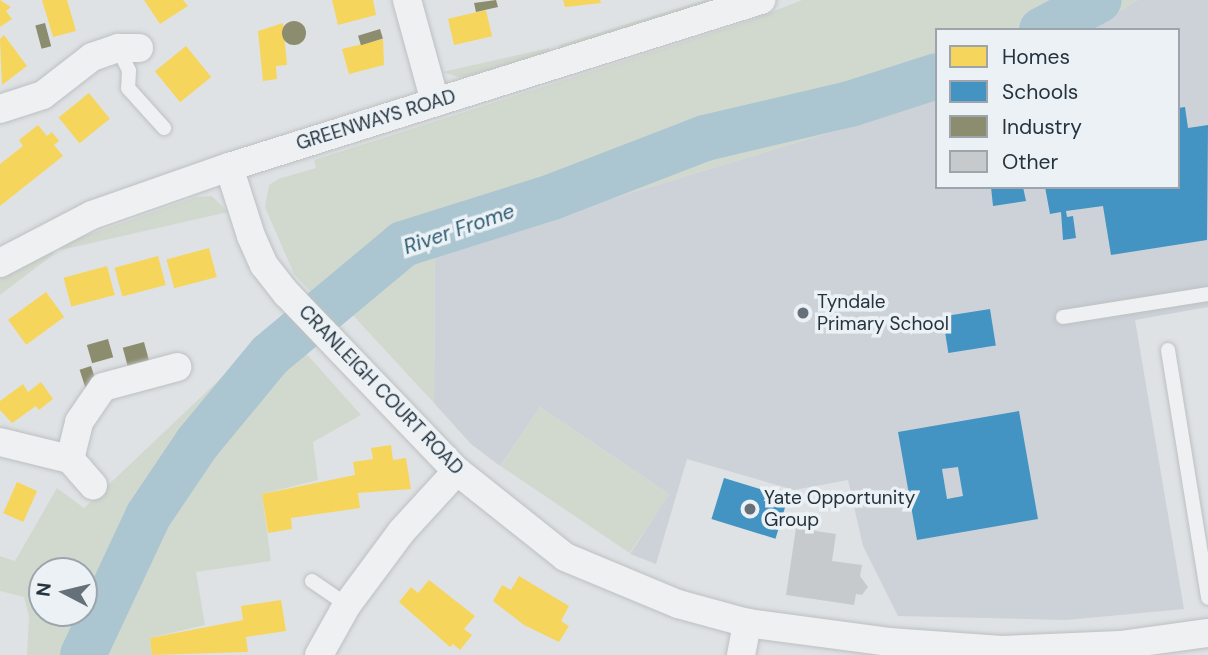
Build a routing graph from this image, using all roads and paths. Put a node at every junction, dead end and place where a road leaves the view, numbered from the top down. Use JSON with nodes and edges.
{"nodes":[{"id":1,"x":407,"y":0,"type":"edge"},
{"id":2,"x":761,"y":0,"type":"edge"},
{"id":3,"x":116,"y":45,"type":"joint"},
{"id":4,"x":435,"y":102,"type":"junction"},
{"id":5,"x":0,"y":109,"type":"edge"},
{"id":6,"x":164,"y":128,"type":"dead end"},
{"id":7,"x":229,"y":167,"type":"junction"},
{"id":8,"x":0,"y":263,"type":"edge"},
{"id":9,"x":1208,"y":294,"type":"edge"},
{"id":10,"x":1063,"y":317,"type":"dead end"},
{"id":11,"x":1168,"y":350,"type":"dead end"},
{"id":12,"x":177,"y":367,"type":"dead end"},
{"id":13,"x":0,"y":442,"type":"edge"},
{"id":14,"x":70,"y":459,"type":"junction"},
{"id":15,"x":457,"y":471,"type":"junction"},
{"id":16,"x":93,"y":485,"type":"dead end"},
{"id":17,"x":312,"y":581,"type":"dead end"},
{"id":18,"x":1208,"y":598,"type":"edge"},
{"id":19,"x":347,"y":605,"type":"junction"},
{"id":20,"x":747,"y":623,"type":"junction"},
{"id":21,"x":1208,"y":633,"type":"edge"},
{"id":22,"x":1120,"y":650,"type":"edge"},
{"id":23,"x":319,"y":655,"type":"edge"},
{"id":24,"x":741,"y":655,"type":"edge"}],
"edges":[{"from":1,"to":4,"type":"street"},
{"from":2,"to":4,"type":"street","name":"GREENWAYS ROAD"},
{"from":3,"to":5,"type":"street"},
{"from":3,"to":6,"type":"lane"},
{"from":4,"to":7,"type":"street","name":"GREENWAYS ROAD"},
{"from":7,"to":8,"type":"street","name":"GREENWAYS ROAD"},
{"from":7,"to":15,"type":"street","name":"CRANLEIGH COURT ROAD"},
{"from":9,"to":10,"type":"lane"},
{"from":11,"to":18,"type":"lane"},
{"from":12,"to":14,"type":"street"},
{"from":13,"to":14,"type":"street"},
{"from":14,"to":16,"type":"street"},
{"from":15,"to":19,"type":"street"},
{"from":15,"to":20,"type":"street","name":"CRANLEIGH COURT ROAD"},
{"from":17,"to":19,"type":"lane"},
{"from":19,"to":23,"type":"street"},
{"from":20,"to":22,"type":"street","name":"CRANLEIGH COURT ROAD"},
{"from":20,"to":24,"type":"street"},
{"from":21,"to":22,"type":"street","name":"CRANLEIGH COURT ROAD"}]}
